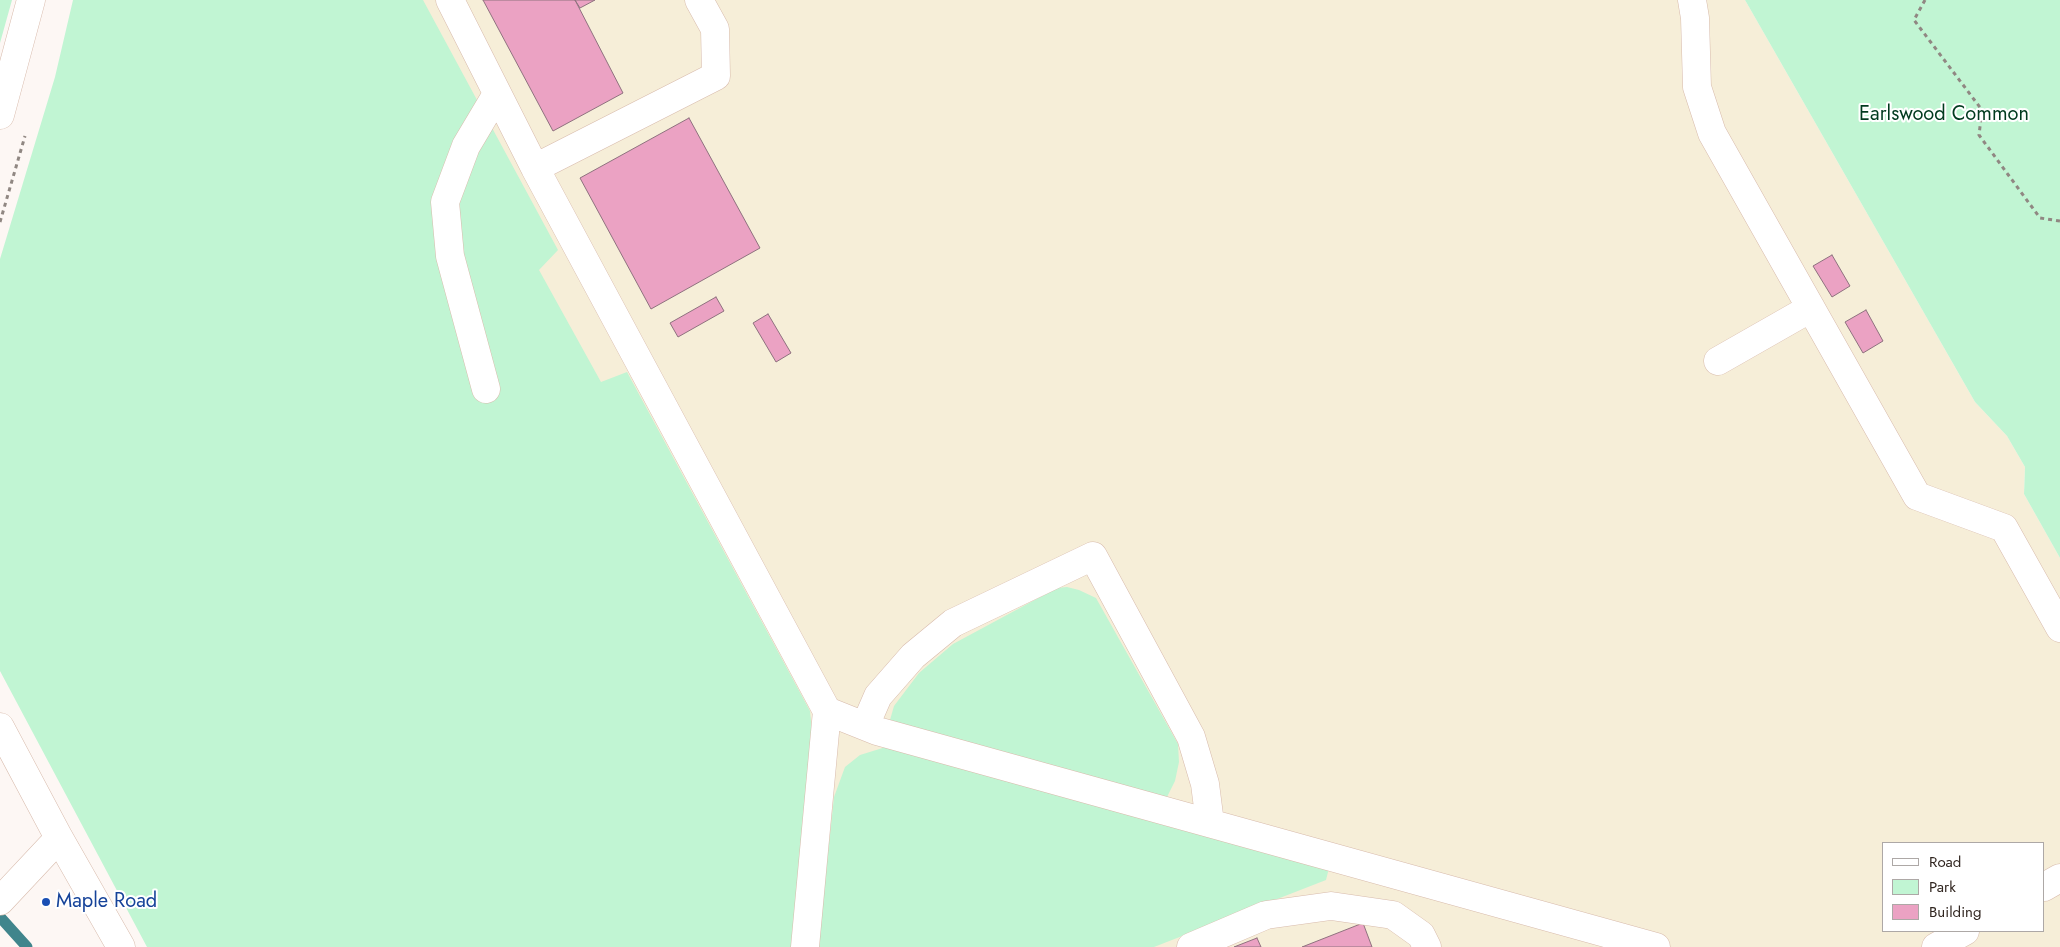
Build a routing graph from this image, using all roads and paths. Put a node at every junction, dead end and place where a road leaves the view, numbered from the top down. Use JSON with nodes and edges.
{"nodes":[{"id":1,"x":31,"y":0,"type":"edge"},
{"id":2,"x":450,"y":0,"type":"edge"},
{"id":3,"x":699,"y":0,"type":"edge"},
{"id":4,"x":1692,"y":0,"type":"edge"},
{"id":5,"x":1925,"y":0,"type":"edge"},
{"id":6,"x":497,"y":94,"type":"junction"},
{"id":7,"x":0,"y":115,"type":"edge"},
{"id":8,"x":534,"y":168,"type":"junction"},
{"id":9,"x":2060,"y":221,"type":"edge"},
{"id":10,"x":1811,"y":308,"type":"junction"},
{"id":11,"x":1718,"y":361,"type":"dead end"},
{"id":12,"x":486,"y":389,"type":"dead end"},
{"id":13,"x":2060,"y":628,"type":"edge"},
{"id":14,"x":827,"y":711,"type":"junction"},
{"id":15,"x":865,"y":726,"type":"junction"},
{"id":16,"x":0,"y":727,"type":"edge"},
{"id":17,"x":1210,"y":823,"type":"junction"},
{"id":18,"x":59,"y":838,"type":"junction"},
{"id":19,"x":2060,"y":878,"type":"edge"},
{"id":20,"x":2045,"y":886,"type":"edge"},
{"id":21,"x":2,"y":899,"type":"edge"},
{"id":22,"x":1963,"y":932,"type":"edge"},
{"id":23,"x":121,"y":947,"type":"edge"},
{"id":24,"x":805,"y":947,"type":"edge"},
{"id":25,"x":1191,"y":947,"type":"edge"},
{"id":26,"x":1427,"y":947,"type":"edge"},
{"id":27,"x":1656,"y":947,"type":"edge"},
{"id":28,"x":1936,"y":947,"type":"edge"}],
"edges":[{"from":1,"to":7,"type":"street"},
{"from":2,"to":6,"type":"street"},
{"from":3,"to":8,"type":"street"},
{"from":4,"to":10,"type":"street"},
{"from":5,"to":9,"type":"path"},
{"from":6,"to":8,"type":"street"},
{"from":6,"to":12,"type":"street"},
{"from":8,"to":14,"type":"street"},
{"from":10,"to":11,"type":"street"},
{"from":10,"to":13,"type":"street"},
{"from":14,"to":15,"type":"street"},
{"from":14,"to":24,"type":"street"},
{"from":15,"to":17,"type":"street"},
{"from":15,"to":17,"type":"street"},
{"from":16,"to":18,"type":"street"},
{"from":17,"to":27,"type":"street"},
{"from":18,"to":21,"type":"street"},
{"from":18,"to":23,"type":"street"},
{"from":19,"to":20,"type":"street"},
{"from":22,"to":28,"type":"street"},
{"from":25,"to":26,"type":"street"}]}
